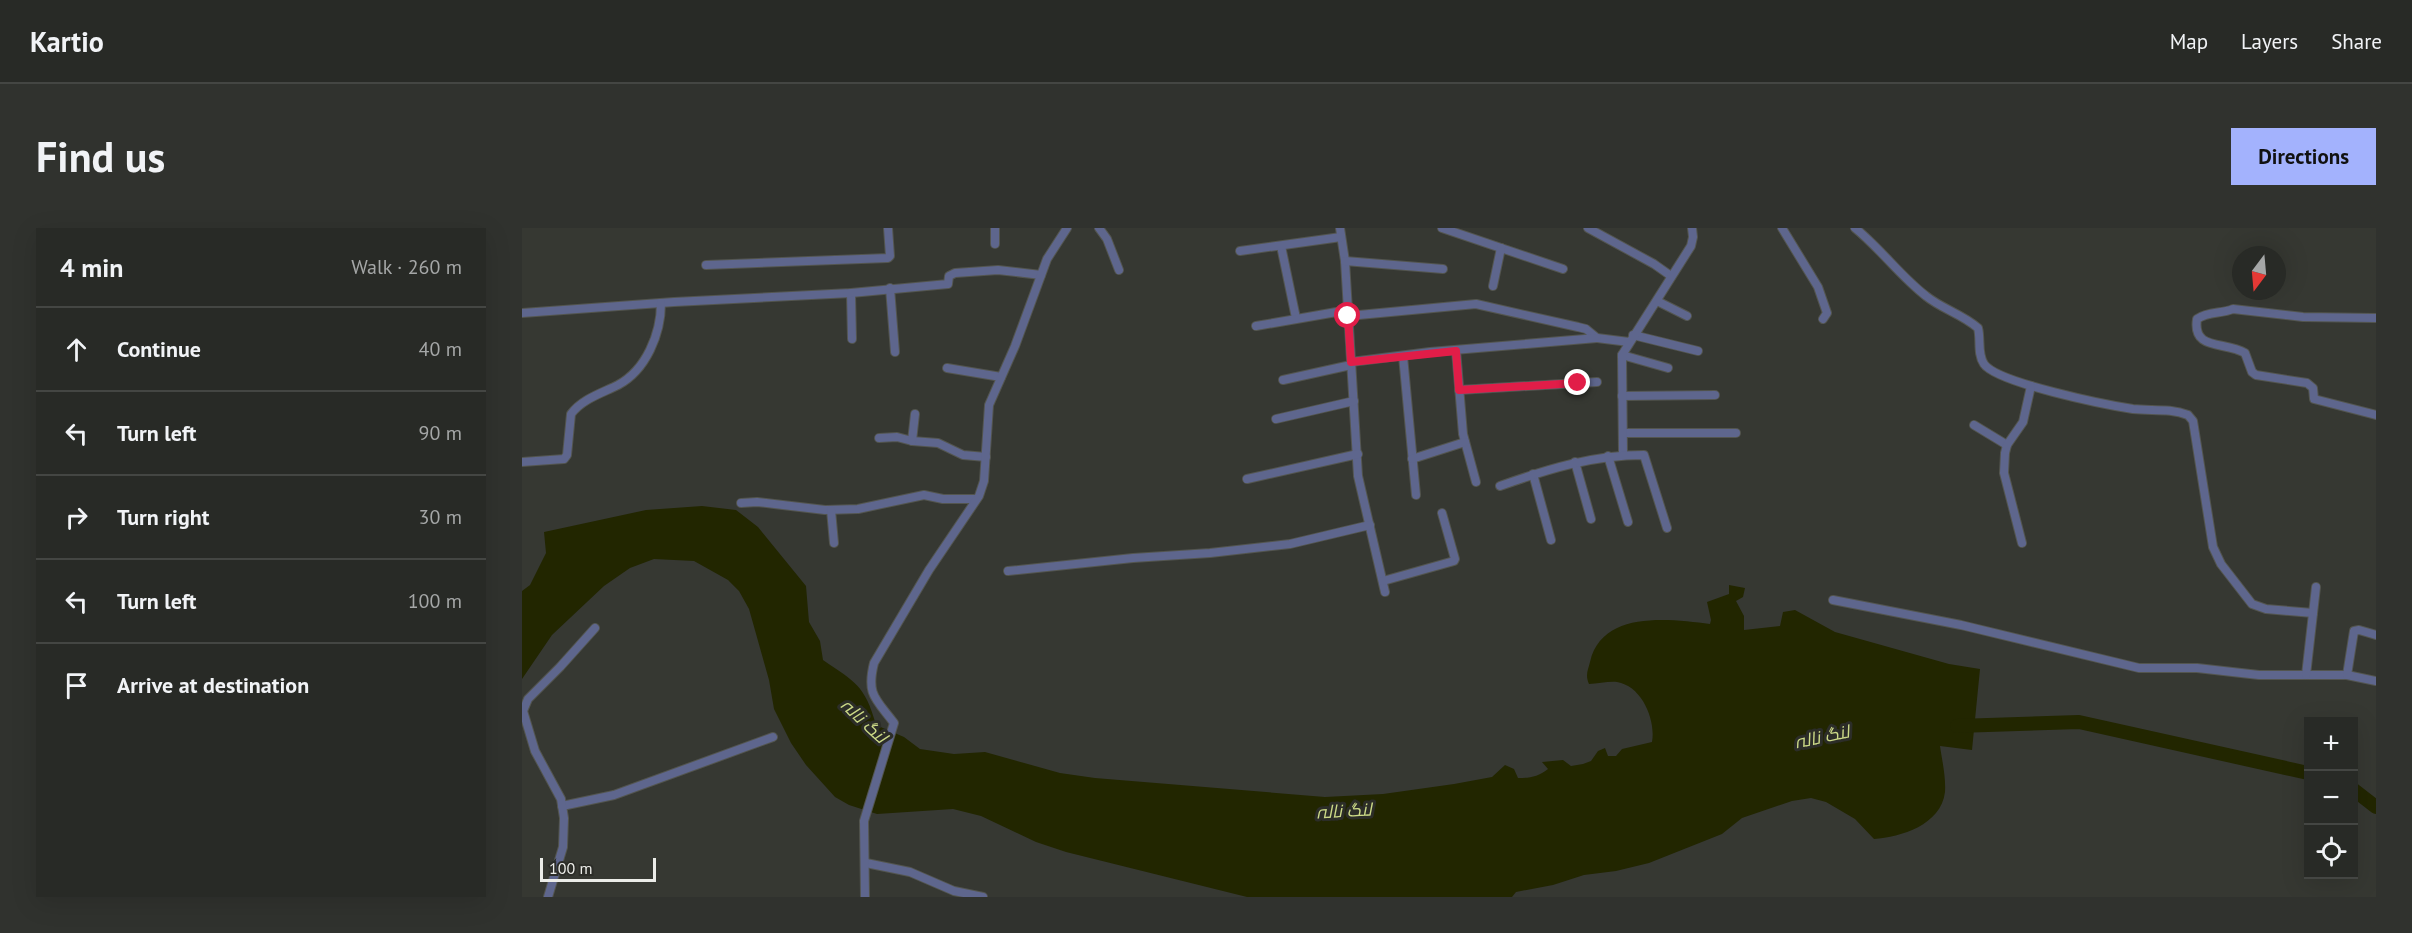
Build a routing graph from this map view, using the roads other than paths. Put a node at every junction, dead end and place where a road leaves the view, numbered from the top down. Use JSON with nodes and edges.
{"nodes":[{"id":1,"x":888,"y":228,"type":"edge"},
{"id":2,"x":995,"y":228,"type":"edge"},
{"id":3,"x":1067,"y":228,"type":"edge"},
{"id":4,"x":1099,"y":228,"type":"edge"},
{"id":5,"x":1340,"y":228,"type":"edge"},
{"id":6,"x":1442,"y":228,"type":"edge"},
{"id":7,"x":1588,"y":228,"type":"edge"},
{"id":8,"x":1692,"y":228,"type":"edge"},
{"id":9,"x":1782,"y":228,"type":"edge"},
{"id":10,"x":1855,"y":228,"type":"edge"},
{"id":11,"x":1341,"y":237,"type":"junction"},
{"id":12,"x":995,"y":244,"type":"dead end"},
{"id":13,"x":1281,"y":246,"type":"junction"},
{"id":14,"x":1501,"y":248,"type":"junction"},
{"id":15,"x":1240,"y":251,"type":"dead end"},
{"id":16,"x":1345,"y":261,"type":"junction"},
{"id":17,"x":706,"y":265,"type":"dead end"},
{"id":18,"x":1443,"y":269,"type":"dead end"},
{"id":19,"x":1563,"y":269,"type":"dead end"},
{"id":20,"x":1119,"y":270,"type":"dead end"},
{"id":21,"x":1041,"y":275,"type":"junction"},
{"id":22,"x":1671,"y":276,"type":"junction"},
{"id":23,"x":1493,"y":286,"type":"dead end"},
{"id":24,"x":890,"y":288,"type":"junction"},
{"id":25,"x":851,"y":293,"type":"junction"},
{"id":26,"x":1657,"y":301,"type":"junction"},
{"id":27,"x":661,"y":303,"type":"junction"},
{"id":28,"x":522,"y":313,"type":"edge"},
{"id":29,"x":1348,"y":313,"type":"junction"},
{"id":30,"x":1687,"y":316,"type":"dead end"},
{"id":31,"x":1296,"y":318,"type":"junction"},
{"id":32,"x":2376,"y":318,"type":"edge"},
{"id":33,"x":1823,"y":319,"type":"dead end"},
{"id":34,"x":1256,"y":326,"type":"dead end"},
{"id":35,"x":1597,"y":338,"type":"junction"},
{"id":36,"x":852,"y":339,"type":"dead end"},
{"id":37,"x":1631,"y":339,"type":"junction"},
{"id":38,"x":1456,"y":351,"type":"junction"},
{"id":39,"x":1698,"y":351,"type":"dead end"},
{"id":40,"x":895,"y":352,"type":"dead end"},
{"id":41,"x":1622,"y":355,"type":"junction"},
{"id":42,"x":1403,"y":356,"type":"junction"},
{"id":43,"x":1351,"y":364,"type":"junction"},
{"id":44,"x":947,"y":368,"type":"dead end"},
{"id":45,"x":1668,"y":368,"type":"dead end"},
{"id":46,"x":1001,"y":377,"type":"junction"},
{"id":47,"x":1284,"y":380,"type":"dead end"},
{"id":48,"x":1597,"y":382,"type":"dead end"},
{"id":49,"x":2031,"y":386,"type":"junction"},
{"id":50,"x":1459,"y":390,"type":"junction"},
{"id":51,"x":1622,"y":396,"type":"junction"},
{"id":52,"x":1715,"y":396,"type":"dead end"},
{"id":53,"x":1354,"y":401,"type":"junction"},
{"id":54,"x":915,"y":414,"type":"dead end"},
{"id":55,"x":2376,"y":415,"type":"edge"},
{"id":56,"x":1276,"y":419,"type":"dead end"},
{"id":57,"x":1974,"y":425,"type":"dead end"},
{"id":58,"x":1623,"y":433,"type":"junction"},
{"id":59,"x":1736,"y":433,"type":"dead end"},
{"id":60,"x":879,"y":438,"type":"dead end"},
{"id":61,"x":912,"y":441,"type":"junction"},
{"id":62,"x":1465,"y":442,"type":"junction"},
{"id":63,"x":2007,"y":445,"type":"junction"},
{"id":64,"x":1358,"y":454,"type":"junction"},
{"id":65,"x":1623,"y":455,"type":"junction"},
{"id":66,"x":1608,"y":456,"type":"junction"},
{"id":67,"x":986,"y":457,"type":"junction"},
{"id":68,"x":1412,"y":459,"type":"junction"},
{"id":69,"x":522,"y":462,"type":"edge"},
{"id":70,"x":1575,"y":462,"type":"junction"},
{"id":71,"x":1533,"y":474,"type":"junction"},
{"id":72,"x":1247,"y":479,"type":"dead end"},
{"id":73,"x":1476,"y":482,"type":"dead end"},
{"id":74,"x":1500,"y":486,"type":"dead end"},
{"id":75,"x":1416,"y":495,"type":"dead end"},
{"id":76,"x":976,"y":499,"type":"junction"},
{"id":77,"x":741,"y":503,"type":"dead end"},
{"id":78,"x":831,"y":510,"type":"junction"},
{"id":79,"x":1443,"y":513,"type":"dead end"},
{"id":80,"x":1591,"y":519,"type":"dead end"},
{"id":81,"x":1628,"y":522,"type":"dead end"},
{"id":82,"x":1370,"y":525,"type":"junction"},
{"id":83,"x":1667,"y":528,"type":"dead end"},
{"id":84,"x":1551,"y":540,"type":"dead end"},
{"id":85,"x":834,"y":543,"type":"dead end"},
{"id":86,"x":2022,"y":543,"type":"dead end"},
{"id":87,"x":1008,"y":571,"type":"dead end"},
{"id":88,"x":1383,"y":581,"type":"junction"},
{"id":89,"x":2316,"y":587,"type":"dead end"},
{"id":90,"x":1385,"y":592,"type":"dead end"},
{"id":91,"x":1833,"y":600,"type":"dead end"},
{"id":92,"x":2313,"y":613,"type":"junction"},
{"id":93,"x":595,"y":628,"type":"dead end"},
{"id":94,"x":2376,"y":635,"type":"edge"},
{"id":95,"x":2306,"y":675,"type":"junction"},
{"id":96,"x":2347,"y":675,"type":"junction"},
{"id":97,"x":2376,"y":681,"type":"edge"},
{"id":98,"x":773,"y":737,"type":"dead end"},
{"id":99,"x":562,"y":806,"type":"junction"},
{"id":100,"x":866,"y":863,"type":"junction"},
{"id":101,"x":548,"y":897,"type":"edge"},
{"id":102,"x":865,"y":897,"type":"edge"},
{"id":103,"x":983,"y":897,"type":"edge"}],
"edges":[{"from":1,"to":17,"type":"street"},
{"from":2,"to":12,"type":"street"},
{"from":3,"to":21,"type":"street"},
{"from":4,"to":20,"type":"street"},
{"from":5,"to":11,"type":"street"},
{"from":6,"to":14,"type":"street"},
{"from":7,"to":22,"type":"street"},
{"from":8,"to":22,"type":"street"},
{"from":9,"to":33,"type":"street"},
{"from":10,"to":49,"type":"street"},
{"from":11,"to":13,"type":"street"},
{"from":11,"to":16,"type":"street"},
{"from":13,"to":15,"type":"street"},
{"from":13,"to":31,"type":"street"},
{"from":14,"to":19,"type":"street"},
{"from":14,"to":23,"type":"street"},
{"from":16,"to":18,"type":"street"},
{"from":16,"to":29,"type":"street"},
{"from":21,"to":24,"type":"street"},
{"from":21,"to":46,"type":"street"},
{"from":22,"to":26,"type":"street"},
{"from":24,"to":25,"type":"street"},
{"from":24,"to":40,"type":"street"},
{"from":25,"to":27,"type":"street"},
{"from":25,"to":36,"type":"street"},
{"from":26,"to":30,"type":"street"},
{"from":26,"to":37,"type":"street"},
{"from":27,"to":28,"type":"street"},
{"from":27,"to":69,"type":"street"},
{"from":29,"to":31,"type":"street"},
{"from":29,"to":35,"type":"street"},
{"from":29,"to":43,"type":"street"},
{"from":31,"to":34,"type":"street"},
{"from":32,"to":55,"type":"street"},
{"from":35,"to":37,"type":"street"},
{"from":35,"to":38,"type":"street"},
{"from":37,"to":39,"type":"street"},
{"from":37,"to":41,"type":"street"},
{"from":38,"to":42,"type":"street"},
{"from":38,"to":50,"type":"street"},
{"from":41,"to":45,"type":"street"},
{"from":41,"to":51,"type":"street"},
{"from":42,"to":43,"type":"street"},
{"from":42,"to":68,"type":"street"},
{"from":43,"to":47,"type":"street"},
{"from":43,"to":53,"type":"street"},
{"from":44,"to":46,"type":"street"},
{"from":46,"to":67,"type":"street"},
{"from":48,"to":50,"type":"street"},
{"from":49,"to":63,"type":"street"},
{"from":49,"to":92,"type":"street"},
{"from":50,"to":62,"type":"street"},
{"from":51,"to":52,"type":"street"},
{"from":51,"to":58,"type":"street"},
{"from":53,"to":56,"type":"street"},
{"from":53,"to":64,"type":"street"},
{"from":54,"to":61,"type":"street"},
{"from":57,"to":63,"type":"street"},
{"from":58,"to":59,"type":"street"},
{"from":58,"to":65,"type":"street"},
{"from":60,"to":61,"type":"street"},
{"from":61,"to":67,"type":"street"},
{"from":62,"to":68,"type":"street"},
{"from":62,"to":73,"type":"street"},
{"from":63,"to":86,"type":"street"},
{"from":64,"to":72,"type":"street"},
{"from":64,"to":82,"type":"street"},
{"from":65,"to":66,"type":"street"},
{"from":65,"to":83,"type":"street"},
{"from":66,"to":70,"type":"street"},
{"from":66,"to":81,"type":"street"},
{"from":67,"to":76,"type":"street"},
{"from":68,"to":75,"type":"street"},
{"from":70,"to":71,"type":"street"},
{"from":70,"to":80,"type":"street"},
{"from":71,"to":74,"type":"street"},
{"from":71,"to":84,"type":"street"},
{"from":76,"to":78,"type":"street"},
{"from":76,"to":100,"type":"street"},
{"from":77,"to":78,"type":"street"},
{"from":78,"to":85,"type":"street"},
{"from":79,"to":88,"type":"street"},
{"from":82,"to":87,"type":"street"},
{"from":82,"to":88,"type":"street"},
{"from":88,"to":90,"type":"street"},
{"from":89,"to":92,"type":"street"},
{"from":91,"to":95,"type":"street"},
{"from":92,"to":95,"type":"street"},
{"from":93,"to":99,"type":"street"},
{"from":94,"to":96,"type":"street"},
{"from":95,"to":96,"type":"street"},
{"from":96,"to":97,"type":"street"},
{"from":98,"to":99,"type":"street"},
{"from":99,"to":101,"type":"street"},
{"from":100,"to":102,"type":"street"},
{"from":100,"to":103,"type":"street"}]}
